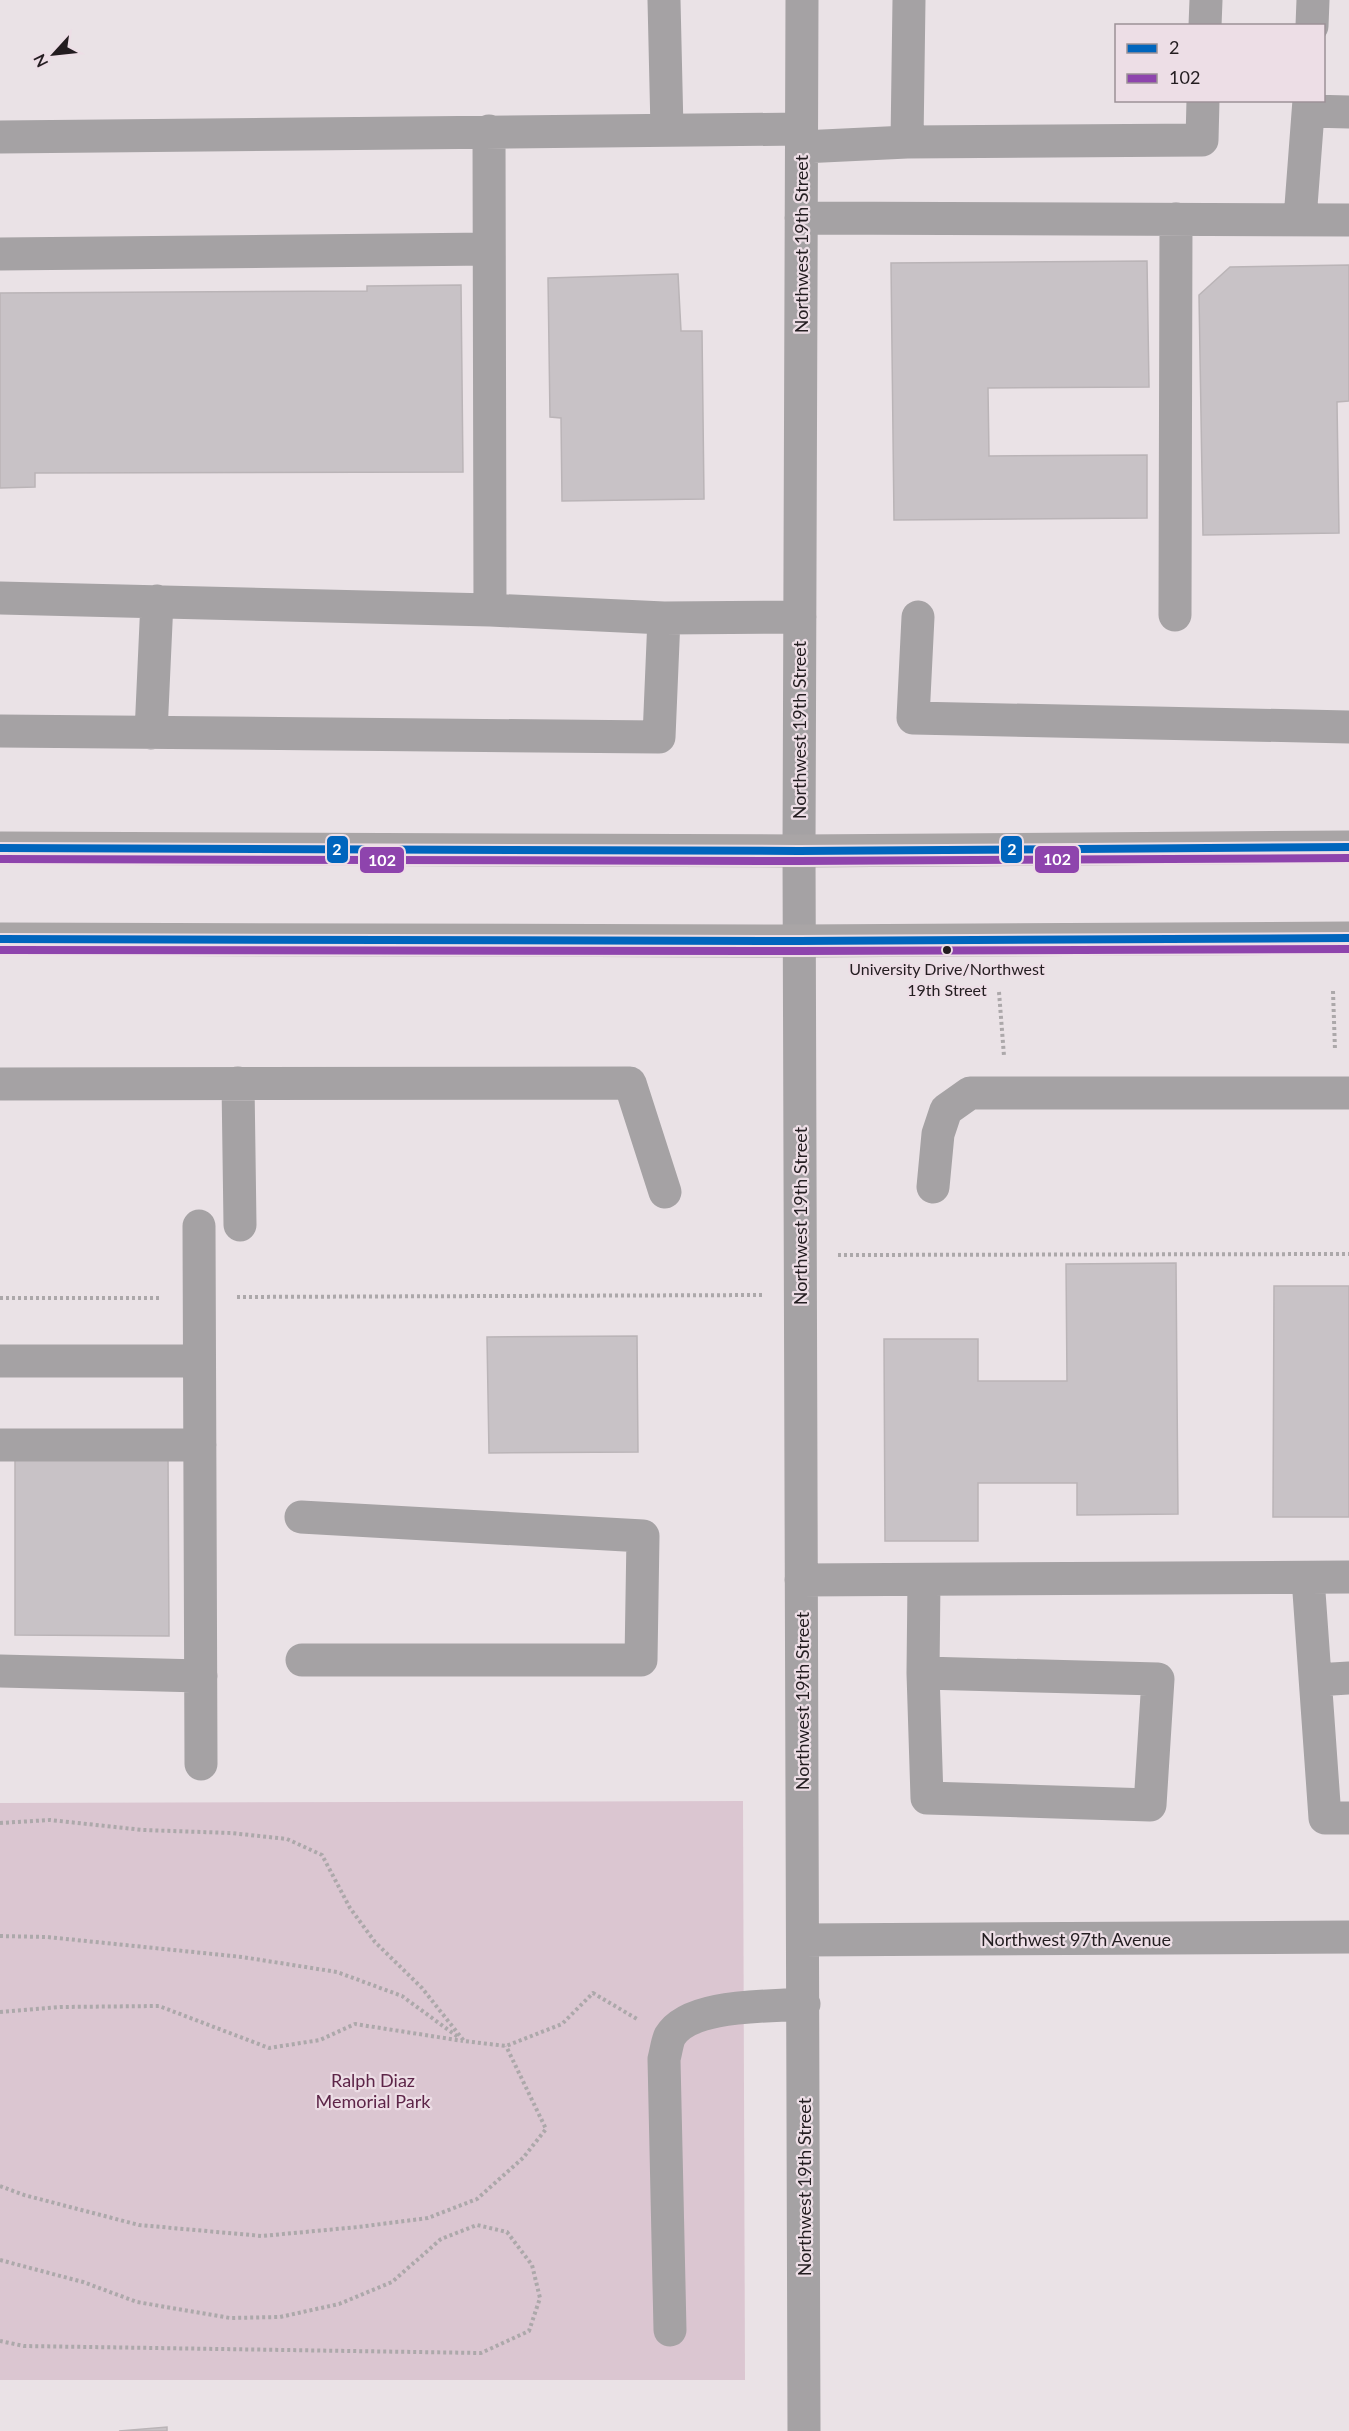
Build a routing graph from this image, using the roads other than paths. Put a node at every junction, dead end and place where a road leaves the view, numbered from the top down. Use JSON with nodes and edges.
{"nodes":[{"id":1,"x":664,"y":0,"type":"edge"},
{"id":2,"x":802,"y":0,"type":"edge"},
{"id":3,"x":909,"y":0,"type":"edge"},
{"id":4,"x":1206,"y":0,"type":"edge"},
{"id":5,"x":1313,"y":0,"type":"edge"},
{"id":6,"x":1205,"y":24,"type":"edge"},
{"id":7,"x":1312,"y":24,"type":"edge"},
{"id":8,"x":1203,"y":102,"type":"edge"},
{"id":9,"x":1309,"y":106,"type":"edge"},
{"id":10,"x":1349,"y":112,"type":"edge"},
{"id":11,"x":667,"y":130,"type":"junction"},
{"id":12,"x":489,"y":131,"type":"junction"},
{"id":13,"x":0,"y":137,"type":"edge"},
{"id":14,"x":801,"y":138,"type":"junction"},
{"id":15,"x":907,"y":142,"type":"junction"},
{"id":16,"x":801,"y":218,"type":"junction"},
{"id":17,"x":1176,"y":219,"type":"junction"},
{"id":18,"x":1300,"y":219,"type":"junction"},
{"id":19,"x":1349,"y":219,"type":"edge"},
{"id":20,"x":489,"y":249,"type":"junction"},
{"id":21,"x":0,"y":254,"type":"edge"},
{"id":22,"x":0,"y":598,"type":"edge"},
{"id":23,"x":157,"y":602,"type":"junction"},
{"id":24,"x":490,"y":610,"type":"junction"},
{"id":25,"x":1175,"y":615,"type":"dead end"},
{"id":26,"x":800,"y":617,"type":"junction"},
{"id":27,"x":918,"y":617,"type":"dead end"},
{"id":28,"x":664,"y":618,"type":"junction"},
{"id":29,"x":1349,"y":727,"type":"edge"},
{"id":30,"x":0,"y":732,"type":"edge"},
{"id":31,"x":151,"y":733,"type":"junction"},
{"id":32,"x":1349,"y":847,"type":"edge"},
{"id":33,"x":0,"y":848,"type":"edge"},
{"id":34,"x":799,"y":851,"type":"junction"},
{"id":35,"x":1349,"y":938,"type":"edge"},
{"id":36,"x":0,"y":939,"type":"edge"},
{"id":37,"x":799,"y":941,"type":"junction"},
{"id":38,"x":238,"y":1083,"type":"junction"},
{"id":39,"x":0,"y":1084,"type":"edge"},
{"id":40,"x":1349,"y":1093,"type":"edge"},
{"id":41,"x":933,"y":1187,"type":"dead end"},
{"id":42,"x":665,"y":1192,"type":"dead end"},
{"id":43,"x":240,"y":1225,"type":"dead end"},
{"id":44,"x":199,"y":1226,"type":"dead end"},
{"id":45,"x":0,"y":1361,"type":"edge"},
{"id":46,"x":199,"y":1361,"type":"junction"},
{"id":47,"x":0,"y":1445,"type":"edge"},
{"id":48,"x":200,"y":1445,"type":"junction"},
{"id":49,"x":301,"y":1517,"type":"dead end"},
{"id":50,"x":1308,"y":1578,"type":"junction"},
{"id":51,"x":1349,"y":1578,"type":"edge"},
{"id":52,"x":801,"y":1580,"type":"junction"},
{"id":53,"x":924,"y":1580,"type":"junction"},
{"id":54,"x":302,"y":1660,"type":"dead end"},
{"id":55,"x":0,"y":1671,"type":"edge"},
{"id":56,"x":923,"y":1673,"type":"junction"},
{"id":57,"x":201,"y":1676,"type":"junction"},
{"id":58,"x":1349,"y":1678,"type":"edge"},
{"id":59,"x":1316,"y":1680,"type":"junction"},
{"id":60,"x":201,"y":1764,"type":"dead end"},
{"id":61,"x":1349,"y":1818,"type":"edge"},
{"id":62,"x":1349,"y":1937,"type":"edge"},
{"id":63,"x":803,"y":1940,"type":"junction"},
{"id":64,"x":804,"y":2004,"type":"junction"},
{"id":65,"x":670,"y":2330,"type":"dead end"},
{"id":66,"x":804,"y":2431,"type":"edge"}],
"edges":[{"from":1,"to":11,"type":"street"},
{"from":2,"to":14,"type":"street","name":"Northwest 19th Street"},
{"from":3,"to":15,"type":"street"},
{"from":4,"to":6,"type":"street"},
{"from":5,"to":7,"type":"street"},
{"from":8,"to":15,"type":"street"},
{"from":9,"to":10,"type":"street"},
{"from":9,"to":18,"type":"street"},
{"from":11,"to":12,"type":"street"},
{"from":11,"to":14,"type":"street"},
{"from":12,"to":13,"type":"street"},
{"from":12,"to":20,"type":"street"},
{"from":14,"to":15,"type":"street"},
{"from":14,"to":16,"type":"street","name":"Northwest 19th Street"},
{"from":16,"to":17,"type":"street"},
{"from":16,"to":26,"type":"street","name":"Northwest 19th Street"},
{"from":17,"to":18,"type":"street"},
{"from":17,"to":25,"type":"street"},
{"from":18,"to":19,"type":"street"},
{"from":20,"to":21,"type":"street"},
{"from":20,"to":24,"type":"street"},
{"from":22,"to":23,"type":"street"},
{"from":23,"to":24,"type":"street"},
{"from":23,"to":31,"type":"street"},
{"from":24,"to":28,"type":"street"},
{"from":26,"to":28,"type":"street"},
{"from":26,"to":34,"type":"street","name":"Northwest 19th Street"},
{"from":27,"to":29,"type":"street"},
{"from":28,"to":31,"type":"street"},
{"from":30,"to":31,"type":"street"},
{"from":32,"to":34,"type":"main road"},
{"from":33,"to":34,"type":"main road"},
{"from":34,"to":37,"type":"street","name":"Northwest 19th Street"},
{"from":35,"to":37,"type":"main road"},
{"from":36,"to":37,"type":"main road"},
{"from":37,"to":52,"type":"street","name":"Northwest 19th Street"},
{"from":38,"to":39,"type":"street"},
{"from":38,"to":42,"type":"street"},
{"from":38,"to":43,"type":"street"},
{"from":40,"to":41,"type":"street"},
{"from":44,"to":46,"type":"street"},
{"from":45,"to":46,"type":"street"},
{"from":46,"to":48,"type":"street"},
{"from":47,"to":48,"type":"street"},
{"from":48,"to":57,"type":"street"},
{"from":49,"to":54,"type":"street"},
{"from":50,"to":51,"type":"street"},
{"from":50,"to":53,"type":"street"},
{"from":50,"to":59,"type":"street"},
{"from":52,"to":53,"type":"street"},
{"from":52,"to":63,"type":"street","name":"Northwest 19th Street"},
{"from":53,"to":56,"type":"street"},
{"from":55,"to":57,"type":"street"},
{"from":56,"to":56,"type":"street"},
{"from":57,"to":60,"type":"street"},
{"from":58,"to":59,"type":"street"},
{"from":59,"to":61,"type":"street"},
{"from":62,"to":63,"type":"street","name":"Northwest 97th Avenue"},
{"from":63,"to":64,"type":"street","name":"Northwest 19th Street"},
{"from":64,"to":65,"type":"street"},
{"from":64,"to":66,"type":"street","name":"Northwest 19th Street"}]}
